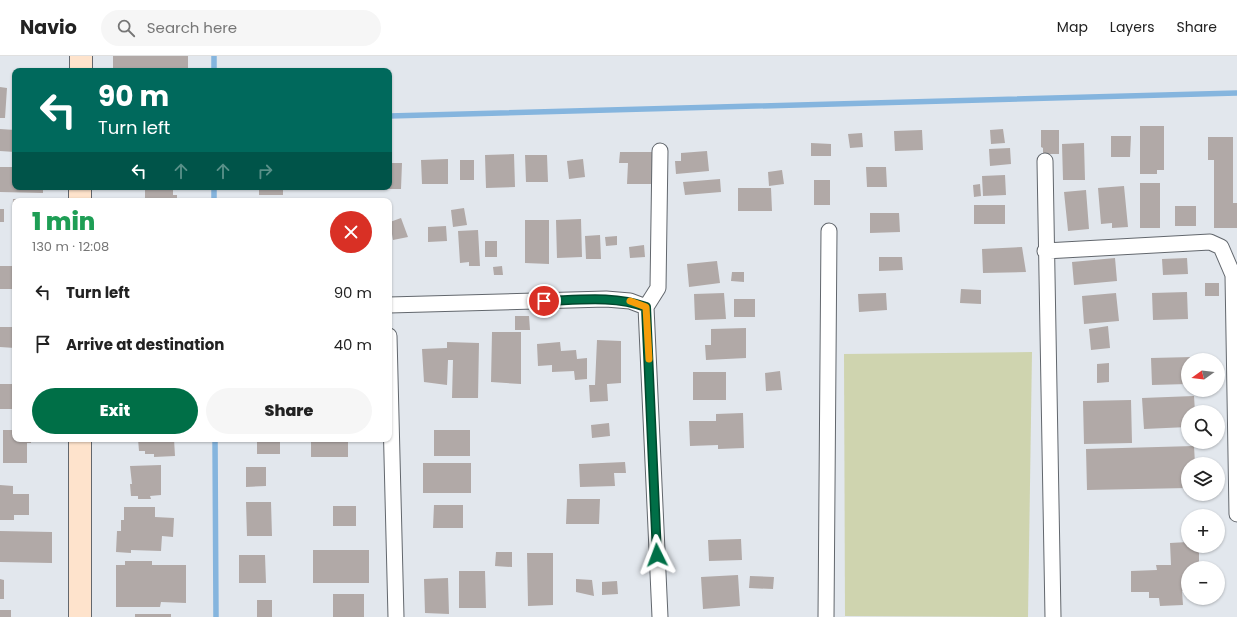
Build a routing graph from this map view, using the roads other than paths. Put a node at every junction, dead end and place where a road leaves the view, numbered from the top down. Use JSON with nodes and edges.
{"nodes":[{"id":1,"x":80,"y":56,"type":"edge"},
{"id":2,"x":80,"y":68,"type":"edge"},
{"id":3,"x":660,"y":151,"type":"dead end"},
{"id":4,"x":1045,"y":160,"type":"dead end"},
{"id":5,"x":829,"y":231,"type":"dead end"},
{"id":6,"x":1045,"y":251,"type":"junction"},
{"id":7,"x":1235,"y":273,"type":"edge"},
{"id":8,"x":392,"y":305,"type":"edge"},
{"id":9,"x":646,"y":307,"type":"junction"},
{"id":10,"x":80,"y":442,"type":"edge"},
{"id":11,"x":392,"y":442,"type":"edge"},
{"id":12,"x":1237,"y":514,"type":"edge"},
{"id":13,"x":80,"y":617,"type":"edge"},
{"id":14,"x":396,"y":617,"type":"edge"},
{"id":15,"x":660,"y":617,"type":"edge"},
{"id":16,"x":826,"y":617,"type":"edge"},
{"id":17,"x":1053,"y":617,"type":"edge"}],
"edges":[{"from":1,"to":2,"type":"main road"},
{"from":3,"to":9,"type":"street"},
{"from":4,"to":6,"type":"street"},
{"from":5,"to":16,"type":"street"},
{"from":6,"to":7,"type":"street"},
{"from":6,"to":17,"type":"street"},
{"from":7,"to":12,"type":"street"},
{"from":8,"to":9,"type":"street"},
{"from":9,"to":15,"type":"street"},
{"from":10,"to":13,"type":"main road"},
{"from":11,"to":14,"type":"street"}]}
